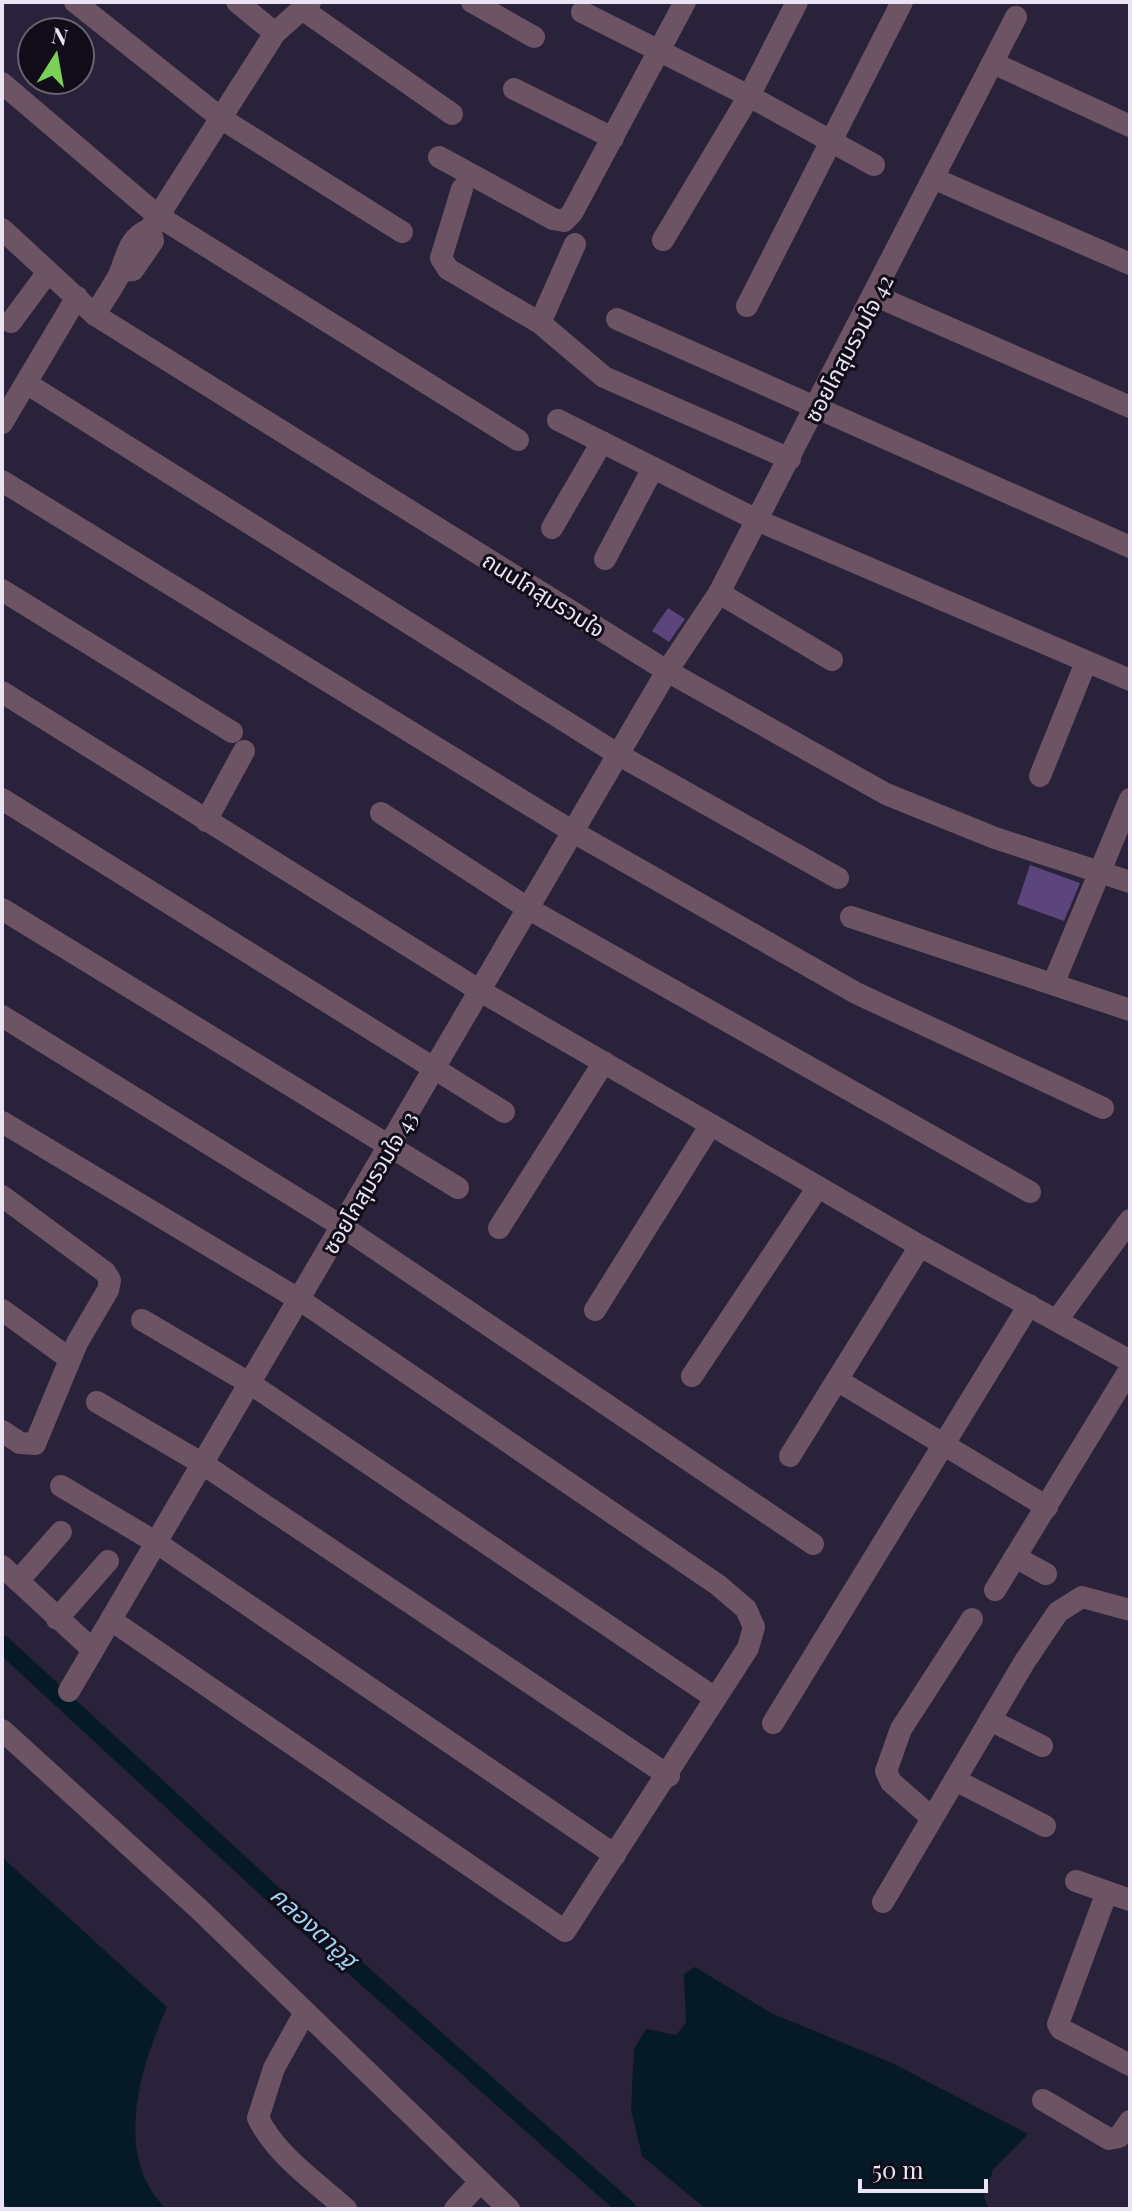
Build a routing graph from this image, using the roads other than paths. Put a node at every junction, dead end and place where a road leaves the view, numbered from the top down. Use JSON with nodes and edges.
{"nodes":[{"id":1,"x":75,"y":2,"type":"edge"},
{"id":2,"x":237,"y":2,"type":"edge"},
{"id":3,"x":472,"y":2,"type":"edge"},
{"id":4,"x":685,"y":2,"type":"edge"},
{"id":5,"x":797,"y":2,"type":"edge"},
{"id":6,"x":902,"y":2,"type":"edge"},
{"id":7,"x":306,"y":5,"type":"edge"},
{"id":8,"x":582,"y":12,"type":"dead end"},
{"id":9,"x":1016,"y":17,"type":"dead end"},
{"id":10,"x":275,"y":33,"type":"junction"},
{"id":11,"x":534,"y":37,"type":"dead end"},
{"id":12,"x":661,"y":52,"type":"junction"},
{"id":13,"x":993,"y":63,"type":"junction"},
{"id":14,"x":2,"y":83,"type":"edge"},
{"id":15,"x":514,"y":89,"type":"dead end"},
{"id":16,"x":749,"y":96,"type":"junction"},
{"id":17,"x":452,"y":114,"type":"dead end"},
{"id":18,"x":222,"y":119,"type":"junction"},
{"id":19,"x":1130,"y":126,"type":"edge"},
{"id":20,"x":613,"y":138,"type":"junction"},
{"id":21,"x":830,"y":139,"type":"junction"},
{"id":22,"x":439,"y":157,"type":"dead end"},
{"id":23,"x":874,"y":165,"type":"dead end"},
{"id":24,"x":935,"y":179,"type":"junction"},
{"id":25,"x":462,"y":189,"type":"dead end"},
{"id":26,"x":154,"y":222,"type":"junction"},
{"id":27,"x":2,"y":229,"type":"edge"},
{"id":28,"x":402,"y":232,"type":"dead end"},
{"id":29,"x":663,"y":240,"type":"dead end"},
{"id":30,"x":575,"y":244,"type":"dead end"},
{"id":31,"x":1130,"y":264,"type":"edge"},
{"id":32,"x":48,"y":272,"type":"junction"},
{"id":33,"x":876,"y":296,"type":"junction"},
{"id":34,"x":77,"y":297,"type":"junction"},
{"id":35,"x":747,"y":306,"type":"dead end"},
{"id":36,"x":95,"y":315,"type":"junction"},
{"id":37,"x":617,"y":319,"type":"dead end"},
{"id":38,"x":11,"y":322,"type":"dead end"},
{"id":39,"x":540,"y":323,"type":"junction"},
{"id":40,"x":26,"y":383,"type":"junction"},
{"id":41,"x":1130,"y":407,"type":"edge"},
{"id":42,"x":814,"y":409,"type":"junction"},
{"id":43,"x":558,"y":420,"type":"dead end"},
{"id":44,"x":2,"y":423,"type":"edge"},
{"id":45,"x":518,"y":440,"type":"dead end"},
{"id":46,"x":602,"y":442,"type":"junction"},
{"id":47,"x":790,"y":459,"type":"junction"},
{"id":48,"x":653,"y":468,"type":"junction"},
{"id":49,"x":2,"y":481,"type":"edge"},
{"id":50,"x":759,"y":521,"type":"junction"},
{"id":51,"x":552,"y":528,"type":"dead end"},
{"id":52,"x":1130,"y":547,"type":"edge"},
{"id":53,"x":605,"y":559,"type":"dead end"},
{"id":54,"x":2,"y":590,"type":"edge"},
{"id":55,"x":719,"y":593,"type":"junction"},
{"id":56,"x":832,"y":660,"type":"dead end"},
{"id":57,"x":1086,"y":662,"type":"junction"},
{"id":58,"x":667,"y":671,"type":"junction"},
{"id":59,"x":1130,"y":680,"type":"edge"},
{"id":60,"x":2,"y":692,"type":"edge"},
{"id":61,"x":619,"y":755,"type":"junction"},
{"id":62,"x":1040,"y":776,"type":"dead end"},
{"id":63,"x":2,"y":799,"type":"edge"},
{"id":64,"x":1130,"y":799,"type":"edge"},
{"id":65,"x":381,"y":813,"type":"dead end"},
{"id":66,"x":206,"y":821,"type":"junction"},
{"id":67,"x":575,"y":833,"type":"junction"},
{"id":68,"x":1099,"y":871,"type":"junction"},
{"id":69,"x":838,"y":878,"type":"dead end"},
{"id":70,"x":1130,"y":882,"type":"edge"},
{"id":71,"x":2,"y":909,"type":"edge"},
{"id":72,"x":529,"y":909,"type":"junction"},
{"id":73,"x":851,"y":917,"type":"dead end"},
{"id":74,"x":1054,"y":982,"type":"junction"},
{"id":75,"x":482,"y":992,"type":"junction"},
{"id":76,"x":1130,"y":1010,"type":"edge"},
{"id":77,"x":2,"y":1016,"type":"edge"},
{"id":78,"x":604,"y":1062,"type":"junction"},
{"id":79,"x":435,"y":1070,"type":"junction"},
{"id":80,"x":1103,"y":1108,"type":"dead end"},
{"id":81,"x":504,"y":1112,"type":"dead end"},
{"id":82,"x":2,"y":1122,"type":"edge"},
{"id":83,"x":710,"y":1126,"type":"junction"},
{"id":84,"x":389,"y":1148,"type":"junction"},
{"id":85,"x":818,"y":1187,"type":"junction"},
{"id":86,"x":458,"y":1188,"type":"dead end"},
{"id":87,"x":1030,"y":1192,"type":"dead end"},
{"id":88,"x":2,"y":1196,"type":"edge"},
{"id":89,"x":1130,"y":1220,"type":"edge"},
{"id":90,"x":343,"y":1227,"type":"junction"},
{"id":91,"x":499,"y":1228,"type":"dead end"},
{"id":92,"x":920,"y":1246,"type":"junction"},
{"id":93,"x":300,"y":1300,"type":"junction"},
{"id":94,"x":1029,"y":1305,"type":"junction"},
{"id":95,"x":2,"y":1310,"type":"edge"},
{"id":96,"x":595,"y":1310,"type":"dead end"},
{"id":97,"x":142,"y":1320,"type":"dead end"},
{"id":98,"x":1057,"y":1320,"type":"junction"},
{"id":99,"x":70,"y":1359,"type":"junction"},
{"id":100,"x":1130,"y":1361,"type":"edge"},
{"id":101,"x":1130,"y":1369,"type":"edge"},
{"id":102,"x":692,"y":1376,"type":"dead end"},
{"id":103,"x":837,"y":1380,"type":"junction"},
{"id":104,"x":251,"y":1384,"type":"junction"},
{"id":105,"x":97,"y":1402,"type":"dead end"},
{"id":106,"x":2,"y":1431,"type":"edge"},
{"id":107,"x":946,"y":1445,"type":"junction"},
{"id":108,"x":790,"y":1456,"type":"dead end"},
{"id":109,"x":203,"y":1464,"type":"junction"},
{"id":110,"x":61,"y":1486,"type":"dead end"},
{"id":111,"x":1047,"y":1507,"type":"junction"},
{"id":112,"x":61,"y":1532,"type":"dead end"},
{"id":113,"x":157,"y":1543,"type":"junction"},
{"id":114,"x":813,"y":1544,"type":"dead end"},
{"id":115,"x":1015,"y":1557,"type":"junction"},
{"id":116,"x":108,"y":1561,"type":"dead end"},
{"id":117,"x":10,"y":1574,"type":"edge"},
{"id":118,"x":1046,"y":1574,"type":"dead end"},
{"id":119,"x":995,"y":1590,"type":"dead end"},
{"id":120,"x":1130,"y":1610,"type":"edge"},
{"id":121,"x":57,"y":1619,"type":"junction"},
{"id":122,"x":972,"y":1619,"type":"dead end"},
{"id":123,"x":111,"y":1620,"type":"junction"},
{"id":124,"x":93,"y":1650,"type":"junction"},
{"id":125,"x":69,"y":1691,"type":"dead end"},
{"id":126,"x":715,"y":1698,"type":"junction"},
{"id":127,"x":990,"y":1720,"type":"junction"},
{"id":128,"x":773,"y":1723,"type":"dead end"},
{"id":129,"x":2,"y":1730,"type":"edge"},
{"id":130,"x":1042,"y":1746,"type":"dead end"},
{"id":131,"x":669,"y":1776,"type":"junction"},
{"id":132,"x":955,"y":1780,"type":"junction"},
{"id":133,"x":932,"y":1818,"type":"junction"},
{"id":134,"x":1045,"y":1826,"type":"dead end"},
{"id":135,"x":615,"y":1855,"type":"junction"},
{"id":136,"x":1076,"y":1881,"type":"dead end"},
{"id":137,"x":1107,"y":1892,"type":"junction"},
{"id":138,"x":1130,"y":1900,"type":"edge"},
{"id":139,"x":883,"y":1902,"type":"dead end"},
{"id":140,"x":304,"y":2014,"type":"junction"},
{"id":141,"x":1130,"y":2065,"type":"edge"},
{"id":142,"x":1043,"y":2100,"type":"dead end"},
{"id":143,"x":1130,"y":2121,"type":"edge"},
{"id":144,"x":480,"y":2182,"type":"junction"},
{"id":145,"x":346,"y":2209,"type":"edge"},
{"id":146,"x":455,"y":2209,"type":"edge"},
{"id":147,"x":509,"y":2209,"type":"edge"}],
"edges":[{"from":1,"to":18,"type":"street"},
{"from":2,"to":10,"type":"street"},
{"from":3,"to":11,"type":"street"},
{"from":4,"to":12,"type":"street"},
{"from":5,"to":16,"type":"street"},
{"from":6,"to":21,"type":"street"},
{"from":7,"to":10,"type":"street"},
{"from":7,"to":17,"type":"street"},
{"from":8,"to":12,"type":"street"},
{"from":9,"to":13,"type":"street","name":"ซอยโกสุมรวมใจ 42"},
{"from":10,"to":18,"type":"street"},
{"from":12,"to":16,"type":"street"},
{"from":12,"to":20,"type":"street"},
{"from":13,"to":19,"type":"street"},
{"from":13,"to":24,"type":"street","name":"ซอยโกสุมรวมใจ 42"},
{"from":14,"to":26,"type":"street"},
{"from":15,"to":20,"type":"street"},
{"from":16,"to":21,"type":"street"},
{"from":16,"to":29,"type":"street"},
{"from":18,"to":26,"type":"street"},
{"from":18,"to":28,"type":"street"},
{"from":20,"to":22,"type":"street"},
{"from":21,"to":23,"type":"street"},
{"from":21,"to":35,"type":"street"},
{"from":24,"to":31,"type":"street"},
{"from":24,"to":33,"type":"street","name":"ซอยโกสุมรวมใจ 42"},
{"from":25,"to":39,"type":"street"},
{"from":26,"to":36,"type":"street"},
{"from":26,"to":45,"type":"street"},
{"from":27,"to":32,"type":"street","name":"ถนนโกสุมรวมใจ"},
{"from":30,"to":39,"type":"street"},
{"from":32,"to":34,"type":"street","name":"ถนนโกสุมรวมใจ"},
{"from":32,"to":38,"type":"street"},
{"from":33,"to":41,"type":"street"},
{"from":33,"to":42,"type":"street","name":"ซอยโกสุมรวมใจ 42"},
{"from":34,"to":36,"type":"street","name":"ถนนโกสุมรวมใจ"},
{"from":34,"to":40,"type":"street"},
{"from":36,"to":58,"type":"street","name":"ถนนโกสุมรวมใจ"},
{"from":37,"to":42,"type":"street"},
{"from":39,"to":47,"type":"street"},
{"from":40,"to":44,"type":"street"},
{"from":40,"to":61,"type":"street"},
{"from":42,"to":47,"type":"street","name":"ซอยโกสุมรวมใจ 42"},
{"from":42,"to":52,"type":"street"},
{"from":43,"to":46,"type":"street"},
{"from":46,"to":48,"type":"street"},
{"from":46,"to":51,"type":"street"},
{"from":47,"to":50,"type":"street","name":"ซอยโกสุมรวมใจ 42"},
{"from":48,"to":50,"type":"street"},
{"from":48,"to":53,"type":"street"},
{"from":49,"to":67,"type":"street"},
{"from":50,"to":55,"type":"street","name":"ซอยโกสุมรวมใจ 42"},
{"from":50,"to":57,"type":"street"},
{"from":54,"to":66,"type":"street"},
{"from":55,"to":56,"type":"street"},
{"from":55,"to":58,"type":"street","name":"ซอยโกสุมรวมใจ 42"},
{"from":57,"to":59,"type":"street"},
{"from":57,"to":62,"type":"street"},
{"from":58,"to":61,"type":"street","name":"ซอยโกสุมรวมใจ 43"},
{"from":58,"to":68,"type":"street","name":"ถนนโกสุมรวมใจ"},
{"from":60,"to":66,"type":"street"},
{"from":61,"to":67,"type":"street","name":"ซอยโกสุมรวมใจ 43"},
{"from":61,"to":69,"type":"street"},
{"from":63,"to":79,"type":"street"},
{"from":64,"to":68,"type":"street"},
{"from":65,"to":72,"type":"street"},
{"from":66,"to":75,"type":"street"},
{"from":67,"to":72,"type":"street","name":"ซอยโกสุมรวมใจ 43"},
{"from":67,"to":80,"type":"street"},
{"from":68,"to":70,"type":"street","name":"ถนนโกสุมรวมใจ"},
{"from":68,"to":74,"type":"street"},
{"from":71,"to":84,"type":"street"},
{"from":72,"to":75,"type":"street","name":"ซอยโกสุมรวมใจ 43"},
{"from":72,"to":87,"type":"street"},
{"from":73,"to":74,"type":"street"},
{"from":74,"to":76,"type":"street"},
{"from":75,"to":78,"type":"street"},
{"from":75,"to":79,"type":"street","name":"ซอยโกสุมรวมใจ 43"},
{"from":77,"to":90,"type":"street"},
{"from":78,"to":83,"type":"street"},
{"from":78,"to":91,"type":"street"},
{"from":79,"to":81,"type":"street"},
{"from":79,"to":84,"type":"street","name":"ซอยโกสุมรวมใจ 43"},
{"from":82,"to":93,"type":"street"},
{"from":83,"to":85,"type":"street"},
{"from":83,"to":96,"type":"street"},
{"from":84,"to":86,"type":"street"},
{"from":84,"to":90,"type":"street","name":"ซอยโกสุมรวมใจ 43"},
{"from":85,"to":92,"type":"street"},
{"from":85,"to":102,"type":"street"},
{"from":88,"to":99,"type":"street"},
{"from":89,"to":98,"type":"street"},
{"from":90,"to":93,"type":"street","name":"ซอยโกสุมรวมใจ 43"},
{"from":90,"to":114,"type":"street"},
{"from":92,"to":94,"type":"street"},
{"from":92,"to":103,"type":"street"},
{"from":93,"to":104,"type":"street","name":"ซอยโกสุมรวมใจ 43"},
{"from":93,"to":126,"type":"street"},
{"from":94,"to":98,"type":"street"},
{"from":94,"to":107,"type":"street"},
{"from":95,"to":99,"type":"street"},
{"from":97,"to":104,"type":"street"},
{"from":98,"to":100,"type":"street"},
{"from":99,"to":106,"type":"street"},
{"from":101,"to":111,"type":"street"},
{"from":103,"to":107,"type":"street"},
{"from":103,"to":108,"type":"street"},
{"from":104,"to":109,"type":"street","name":"ซอยโกสุมรวมใจ 43"},
{"from":104,"to":126,"type":"street"},
{"from":105,"to":109,"type":"street"},
{"from":107,"to":111,"type":"street"},
{"from":107,"to":128,"type":"street"},
{"from":109,"to":113,"type":"street","name":"ซอยโกสุมรวมใจ 43"},
{"from":109,"to":131,"type":"street"},
{"from":110,"to":113,"type":"street"},
{"from":111,"to":115,"type":"street"},
{"from":112,"to":117,"type":"street"},
{"from":113,"to":123,"type":"street","name":"ซอยโกสุมรวมใจ 43"},
{"from":113,"to":135,"type":"street"},
{"from":115,"to":118,"type":"street"},
{"from":115,"to":119,"type":"street"},
{"from":116,"to":121,"type":"street"},
{"from":117,"to":121,"type":"street"},
{"from":120,"to":127,"type":"street"},
{"from":121,"to":124,"type":"street"},
{"from":122,"to":133,"type":"street"},
{"from":123,"to":124,"type":"street","name":"ซอยโกสุมรวมใจ 43"},
{"from":123,"to":135,"type":"street"},
{"from":124,"to":125,"type":"street","name":"ซอยโกสุมรวมใจ 43"},
{"from":126,"to":131,"type":"street"},
{"from":127,"to":130,"type":"street"},
{"from":127,"to":132,"type":"street"},
{"from":129,"to":140,"type":"street"},
{"from":131,"to":135,"type":"street"},
{"from":132,"to":133,"type":"street"},
{"from":132,"to":134,"type":"street"},
{"from":133,"to":139,"type":"street"},
{"from":136,"to":137,"type":"street"},
{"from":137,"to":138,"type":"street"},
{"from":137,"to":141,"type":"street"},
{"from":140,"to":144,"type":"street"},
{"from":140,"to":145,"type":"street"},
{"from":142,"to":143,"type":"street"},
{"from":144,"to":146,"type":"street"},
{"from":144,"to":147,"type":"street"}]}
